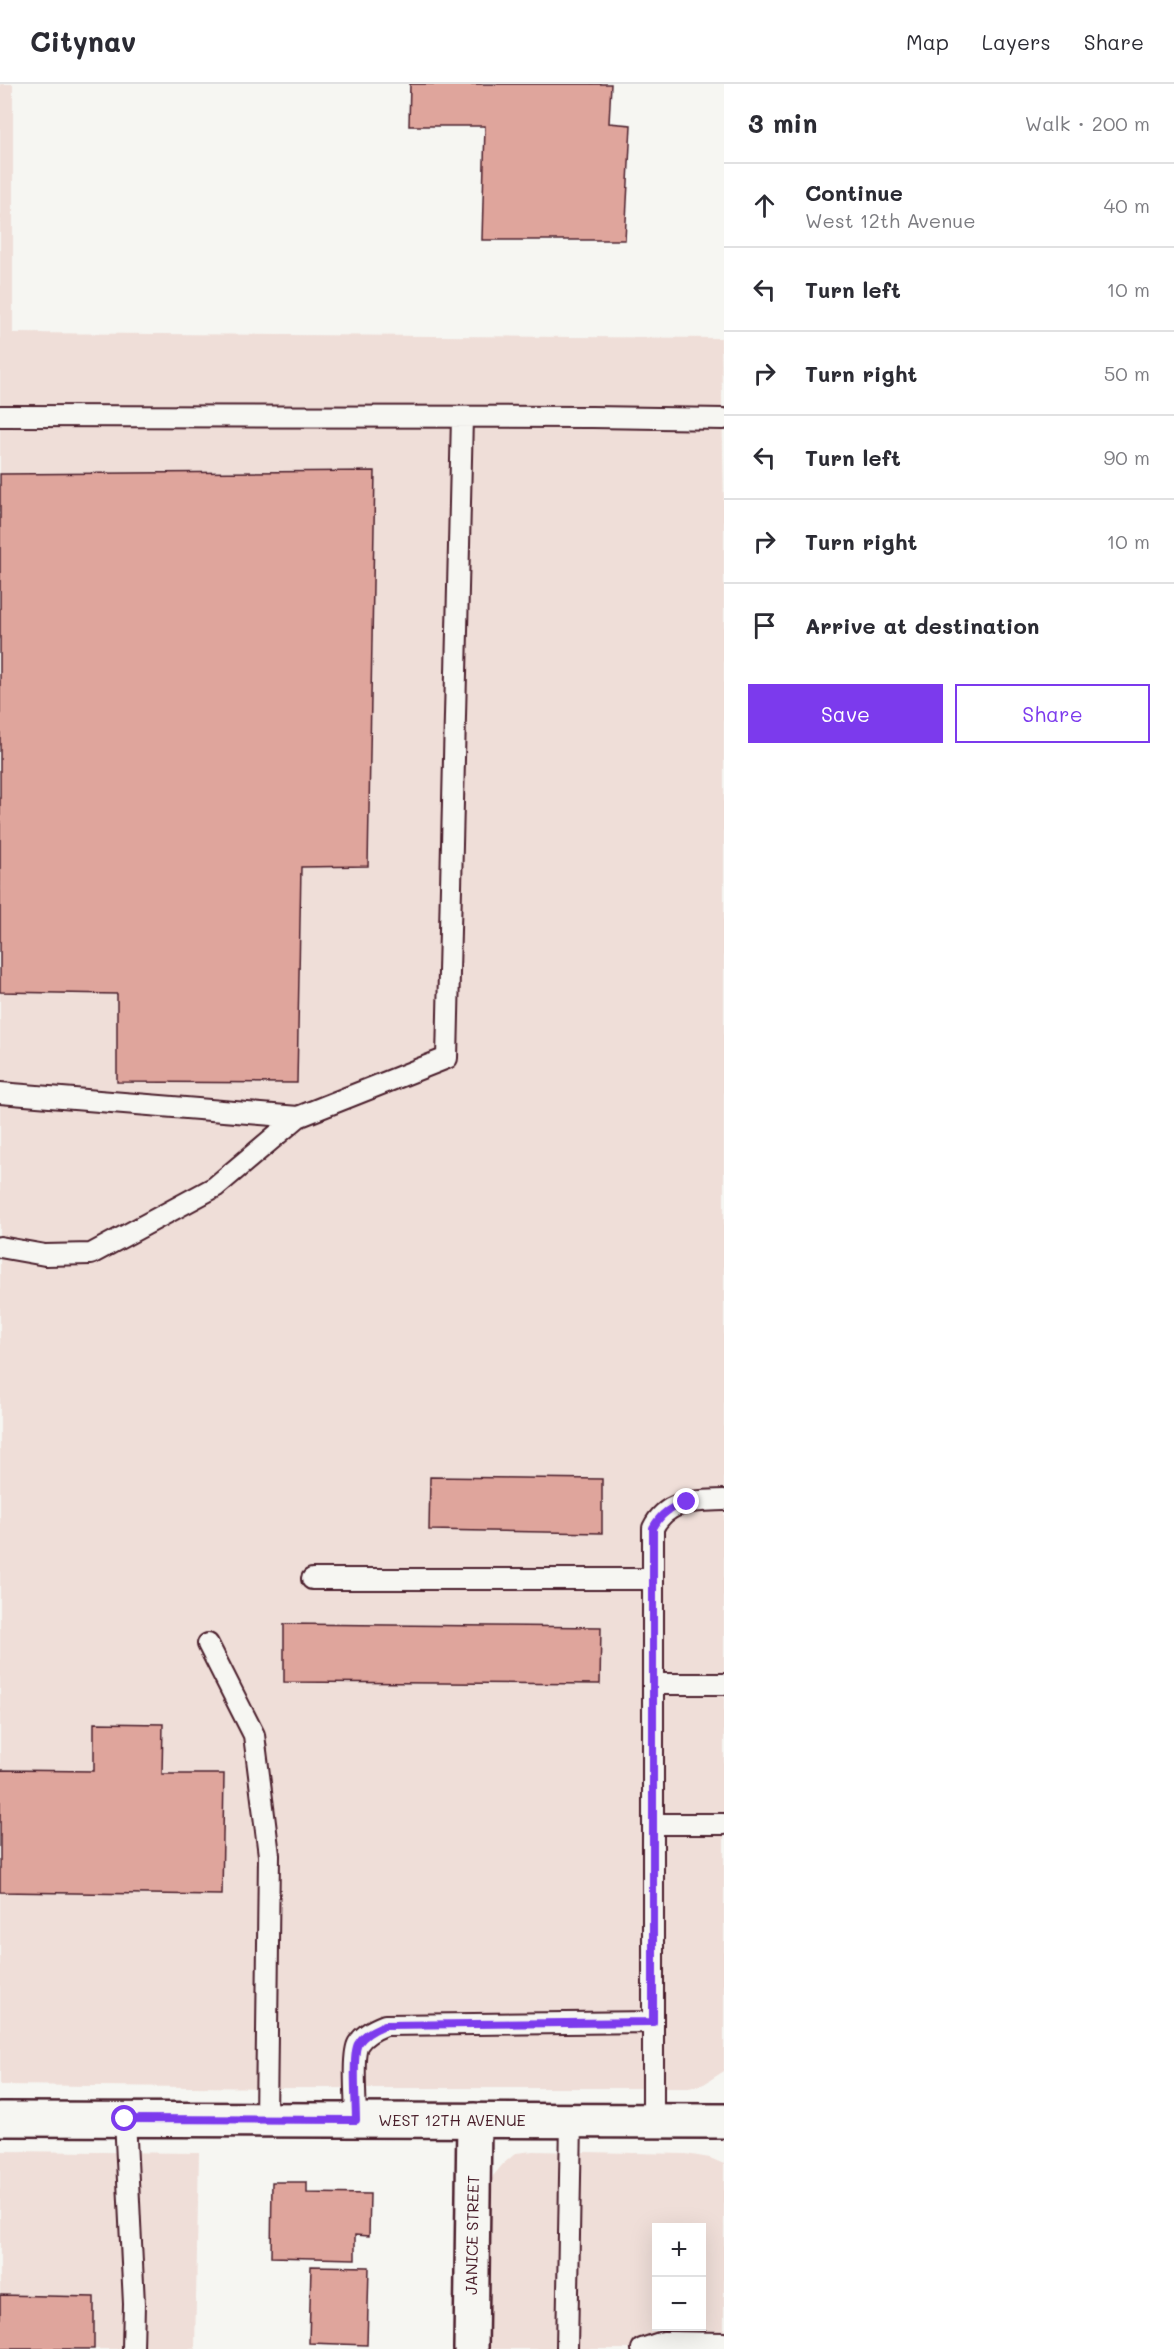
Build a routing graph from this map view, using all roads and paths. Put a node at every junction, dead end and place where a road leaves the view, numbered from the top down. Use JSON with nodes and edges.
{"nodes":[{"id":1,"x":0,"y":417,"type":"edge"},
{"id":2,"x":462,"y":417,"type":"junction"},
{"id":3,"x":724,"y":419,"type":"edge"},
{"id":4,"x":0,"y":1094,"type":"edge"},
{"id":5,"x":298,"y":1117,"type":"junction"},
{"id":6,"x":0,"y":1247,"type":"edge"},
{"id":7,"x":724,"y":1500,"type":"edge"},
{"id":8,"x":312,"y":1579,"type":"dead end"},
{"id":9,"x":653,"y":1579,"type":"junction"},
{"id":10,"x":208,"y":1644,"type":"dead end"},
{"id":11,"x":653,"y":1684,"type":"junction"},
{"id":12,"x":724,"y":1684,"type":"edge"},
{"id":13,"x":653,"y":1824,"type":"junction"},
{"id":14,"x":724,"y":1824,"type":"edge"},
{"id":15,"x":653,"y":2022,"type":"junction"},
{"id":16,"x":0,"y":2119,"type":"edge"},
{"id":17,"x":125,"y":2119,"type":"junction"},
{"id":18,"x":266,"y":2120,"type":"junction"},
{"id":19,"x":356,"y":2120,"type":"junction"},
{"id":20,"x":474,"y":2120,"type":"junction"},
{"id":21,"x":571,"y":2121,"type":"junction"},
{"id":22,"x":653,"y":2121,"type":"junction"},
{"id":23,"x":724,"y":2121,"type":"edge"},
{"id":24,"x":724,"y":2343,"type":"edge"},
{"id":25,"x":133,"y":2349,"type":"edge"},
{"id":26,"x":471,"y":2349,"type":"edge"},
{"id":27,"x":567,"y":2349,"type":"edge"},
{"id":28,"x":642,"y":2349,"type":"edge"}],
"edges":[{"from":1,"to":2,"type":"lane"},
{"from":2,"to":3,"type":"lane"},
{"from":2,"to":5,"type":"lane"},
{"from":4,"to":5,"type":"lane"},
{"from":5,"to":6,"type":"lane"},
{"from":7,"to":9,"type":"lane"},
{"from":8,"to":9,"type":"lane"},
{"from":9,"to":11,"type":"lane"},
{"from":10,"to":18,"type":"lane"},
{"from":11,"to":12,"type":"lane"},
{"from":11,"to":13,"type":"lane"},
{"from":13,"to":14,"type":"lane"},
{"from":13,"to":15,"type":"lane"},
{"from":15,"to":19,"type":"lane"},
{"from":15,"to":22,"type":"lane"},
{"from":16,"to":17,"type":"main road","name":"WEST 12TH AVENUE"},
{"from":17,"to":18,"type":"main road","name":"WEST 12TH AVENUE"},
{"from":17,"to":25,"type":"lane"},
{"from":18,"to":19,"type":"main road","name":"WEST 12TH AVENUE"},
{"from":19,"to":20,"type":"main road","name":"WEST 12TH AVENUE"},
{"from":20,"to":21,"type":"main road","name":"WEST 12TH AVENUE"},
{"from":20,"to":26,"type":"main road","name":"JANICE STREET"},
{"from":21,"to":22,"type":"main road","name":"WEST 12TH AVENUE"},
{"from":21,"to":27,"type":"lane"},
{"from":22,"to":23,"type":"main road","name":"WEST 12TH AVENUE"},
{"from":24,"to":28,"type":"lane"}]}
